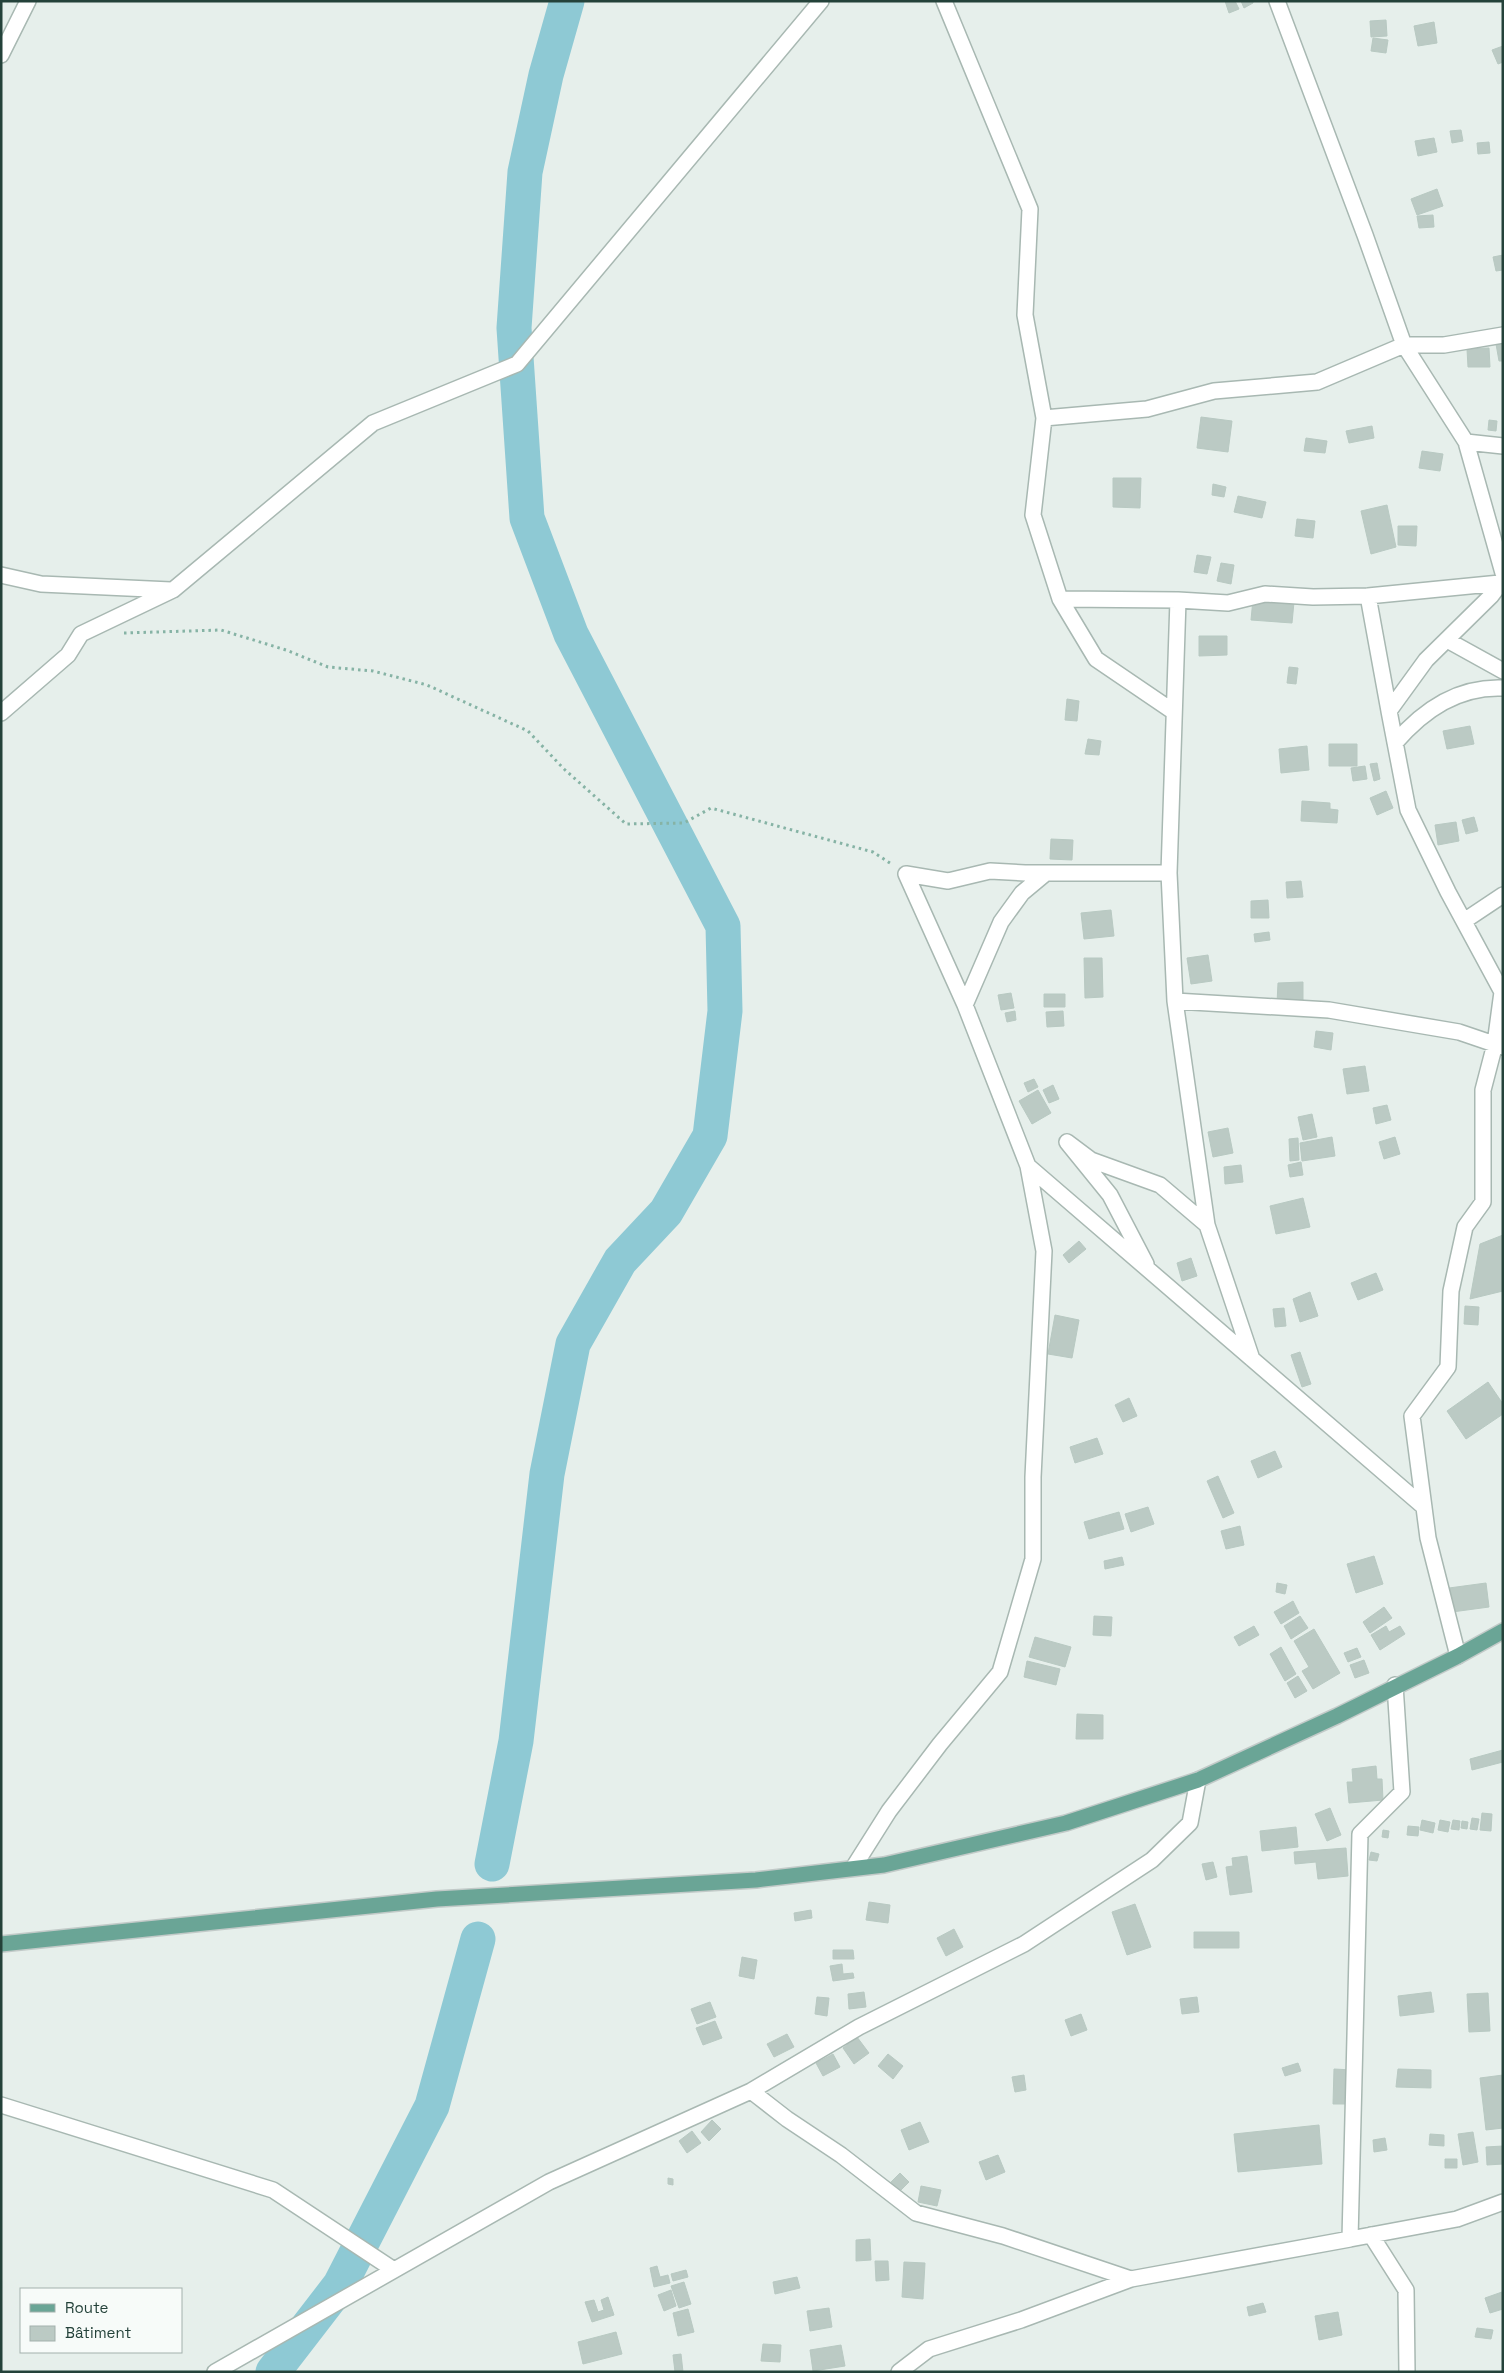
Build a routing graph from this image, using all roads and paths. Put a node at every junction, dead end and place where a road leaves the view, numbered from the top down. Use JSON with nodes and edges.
{"nodes":[{"id":1,"x":28,"y":1,"type":"edge"},
{"id":2,"x":821,"y":1,"type":"edge"},
{"id":3,"x":944,"y":1,"type":"edge"},
{"id":4,"x":1277,"y":1,"type":"edge"},
{"id":5,"x":1,"y":55,"type":"edge"},
{"id":6,"x":1503,"y":335,"type":"edge"},
{"id":7,"x":1404,"y":345,"type":"junction"},
{"id":8,"x":1044,"y":418,"type":"junction"},
{"id":9,"x":1466,"y":442,"type":"junction"},
{"id":10,"x":1503,"y":446,"type":"edge"},
{"id":11,"x":1,"y":575,"type":"edge"},
{"id":12,"x":1502,"y":579,"type":"edge"},
{"id":13,"x":173,"y":590,"type":"junction"},
{"id":14,"x":1368,"y":596,"type":"junction"},
{"id":15,"x":1060,"y":599,"type":"junction"},
{"id":16,"x":1178,"y":600,"type":"junction"},
{"id":17,"x":121,"y":633,"type":"dead end"},
{"id":18,"x":1446,"y":640,"type":"junction"},
{"id":19,"x":1503,"y":671,"type":"edge"},
{"id":20,"x":1503,"y":688,"type":"edge"},
{"id":21,"x":1390,"y":711,"type":"junction"},
{"id":22,"x":1174,"y":712,"type":"junction"},
{"id":23,"x":1,"y":713,"type":"edge"},
{"id":24,"x":1395,"y":742,"type":"junction"},
{"id":25,"x":1169,"y":872,"type":"junction"},
{"id":26,"x":1046,"y":873,"type":"junction"},
{"id":27,"x":906,"y":874,"type":"junction"},
{"id":28,"x":1503,"y":895,"type":"edge"},
{"id":29,"x":1464,"y":921,"type":"junction"},
{"id":30,"x":1175,"y":1001,"type":"junction"},
{"id":31,"x":965,"y":1005,"type":"junction"},
{"id":32,"x":1499,"y":1045,"type":"edge"},
{"id":33,"x":1028,"y":1166,"type":"junction"},
{"id":34,"x":1207,"y":1225,"type":"junction"},
{"id":35,"x":1149,"y":1272,"type":"junction"},
{"id":36,"x":1253,"y":1360,"type":"junction"},
{"id":37,"x":1424,"y":1507,"type":"junction"},
{"id":38,"x":1503,"y":1631,"type":"edge"},
{"id":39,"x":1458,"y":1656,"type":"junction"},
{"id":40,"x":1395,"y":1685,"type":"junction"},
{"id":41,"x":1198,"y":1780,"type":"junction"},
{"id":42,"x":853,"y":1868,"type":"junction"},
{"id":43,"x":1,"y":1944,"type":"edge"},
{"id":44,"x":751,"y":2091,"type":"junction"},
{"id":45,"x":1,"y":2105,"type":"edge"},
{"id":46,"x":1503,"y":2202,"type":"edge"},
{"id":47,"x":1371,"y":2235,"type":"junction"},
{"id":48,"x":1350,"y":2239,"type":"junction"},
{"id":49,"x":394,"y":2270,"type":"junction"},
{"id":50,"x":1131,"y":2279,"type":"junction"},
{"id":51,"x":215,"y":2372,"type":"edge"},
{"id":52,"x":899,"y":2372,"type":"edge"},
{"id":53,"x":1407,"y":2372,"type":"edge"}],
"edges":[{"from":1,"to":5,"type":"street"},
{"from":2,"to":13,"type":"street"},
{"from":3,"to":8,"type":"street"},
{"from":4,"to":7,"type":"street"},
{"from":6,"to":7,"type":"street"},
{"from":7,"to":8,"type":"street"},
{"from":7,"to":9,"type":"street"},
{"from":8,"to":15,"type":"street"},
{"from":9,"to":10,"type":"street"},
{"from":9,"to":12,"type":"street"},
{"from":11,"to":13,"type":"street"},
{"from":12,"to":14,"type":"street"},
{"from":12,"to":18,"type":"street"},
{"from":13,"to":23,"type":"street"},
{"from":14,"to":16,"type":"street"},
{"from":14,"to":21,"type":"street"},
{"from":15,"to":16,"type":"street"},
{"from":15,"to":22,"type":"street"},
{"from":16,"to":22,"type":"street"},
{"from":17,"to":27,"type":"path"},
{"from":18,"to":19,"type":"street"},
{"from":18,"to":21,"type":"street"},
{"from":20,"to":24,"type":"street"},
{"from":21,"to":24,"type":"street"},
{"from":22,"to":25,"type":"street"},
{"from":24,"to":29,"type":"street"},
{"from":25,"to":26,"type":"street"},
{"from":25,"to":30,"type":"street"},
{"from":26,"to":27,"type":"street"},
{"from":26,"to":31,"type":"street"},
{"from":27,"to":31,"type":"street"},
{"from":28,"to":29,"type":"street"},
{"from":29,"to":32,"type":"street"},
{"from":30,"to":32,"type":"street"},
{"from":30,"to":34,"type":"street"},
{"from":31,"to":33,"type":"street"},
{"from":32,"to":37,"type":"street"},
{"from":33,"to":35,"type":"street"},
{"from":33,"to":42,"type":"street"},
{"from":34,"to":35,"type":"street"},
{"from":34,"to":36,"type":"street"},
{"from":35,"to":36,"type":"street"},
{"from":36,"to":37,"type":"street"},
{"from":37,"to":39,"type":"street"},
{"from":38,"to":39,"type":"main road"},
{"from":39,"to":40,"type":"main road"},
{"from":40,"to":41,"type":"main road"},
{"from":40,"to":48,"type":"street"},
{"from":41,"to":42,"type":"main road"},
{"from":41,"to":44,"type":"street"},
{"from":42,"to":43,"type":"main road"},
{"from":44,"to":49,"type":"street"},
{"from":44,"to":50,"type":"street"},
{"from":45,"to":49,"type":"street"},
{"from":46,"to":47,"type":"street"},
{"from":47,"to":48,"type":"street"},
{"from":47,"to":53,"type":"street"},
{"from":48,"to":50,"type":"street"},
{"from":49,"to":51,"type":"street"},
{"from":50,"to":52,"type":"street"}]}
